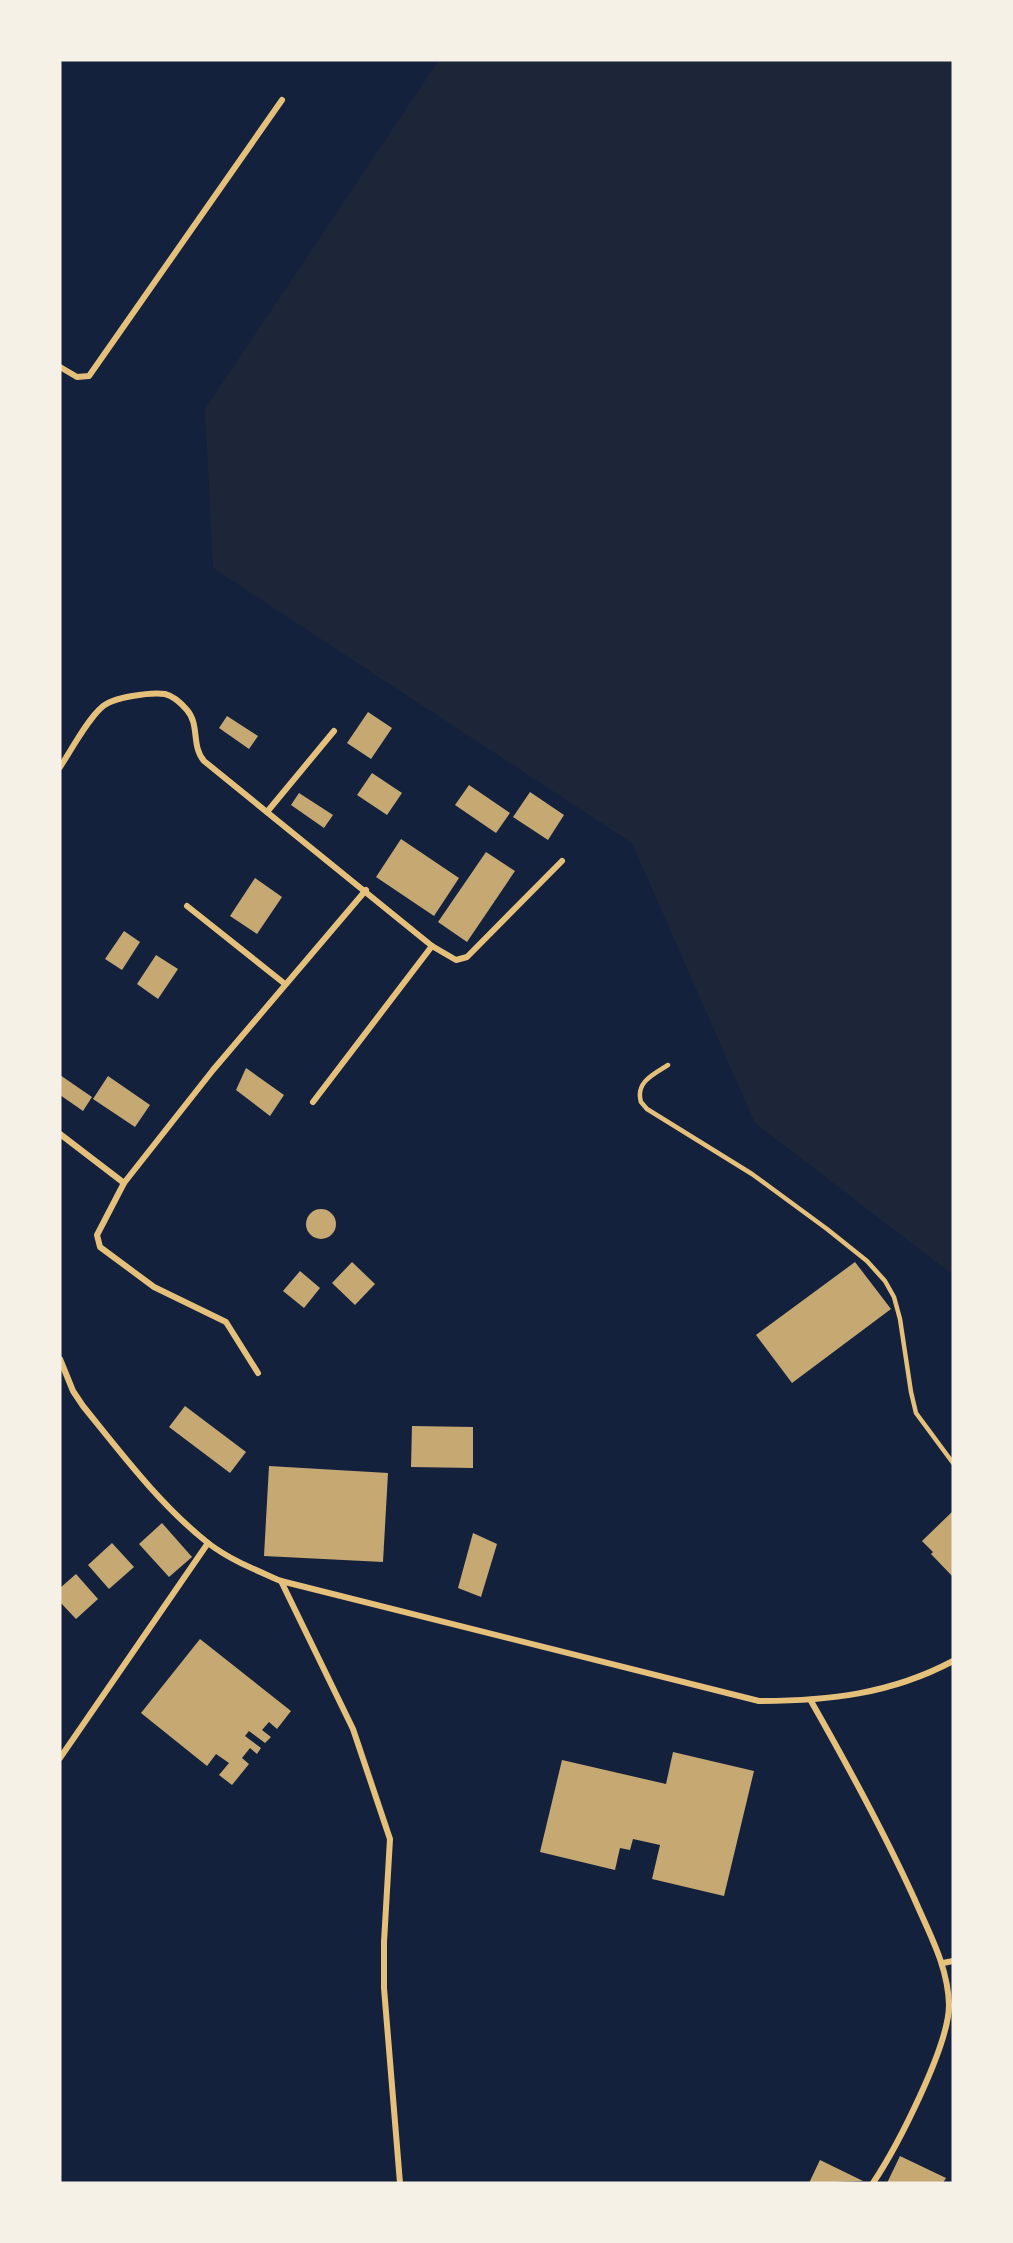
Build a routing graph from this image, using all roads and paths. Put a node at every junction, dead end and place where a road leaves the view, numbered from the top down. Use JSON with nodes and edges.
{"nodes":[{"id":1,"x":282,"y":100,"type":"dead end"},
{"id":2,"x":60,"y":367,"type":"edge"},
{"id":3,"x":334,"y":731,"type":"dead end"},
{"id":4,"x":60,"y":767,"type":"edge"},
{"id":5,"x":267,"y":812,"type":"junction"},
{"id":6,"x":562,"y":861,"type":"dead end"},
{"id":7,"x":366,"y":890,"type":"junction"},
{"id":8,"x":187,"y":906,"type":"dead end"},
{"id":9,"x":432,"y":946,"type":"junction"},
{"id":10,"x":285,"y":984,"type":"junction"},
{"id":11,"x":668,"y":1065,"type":"dead end"},
{"id":12,"x":313,"y":1102,"type":"dead end"},
{"id":13,"x":60,"y":1134,"type":"edge"},
{"id":14,"x":124,"y":1183,"type":"junction"},
{"id":15,"x":60,"y":1359,"type":"edge"},
{"id":16,"x":258,"y":1373,"type":"dead end"},
{"id":17,"x":953,"y":1463,"type":"edge"},
{"id":18,"x":208,"y":1543,"type":"junction"},
{"id":19,"x":281,"y":1581,"type":"junction"},
{"id":20,"x":953,"y":1662,"type":"edge"},
{"id":21,"x":812,"y":1701,"type":"junction"},
{"id":22,"x":60,"y":1758,"type":"edge"},
{"id":23,"x":953,"y":1961,"type":"edge"},
{"id":24,"x":943,"y":1963,"type":"junction"},
{"id":25,"x":400,"y":2183,"type":"edge"},
{"id":26,"x":873,"y":2183,"type":"edge"}],
"edges":[{"from":1,"to":2,"type":"street"},
{"from":3,"to":5,"type":"street"},
{"from":4,"to":5,"type":"street"},
{"from":5,"to":7,"type":"street"},
{"from":6,"to":9,"type":"street"},
{"from":7,"to":9,"type":"street"},
{"from":7,"to":10,"type":"street"},
{"from":8,"to":10,"type":"street"},
{"from":9,"to":12,"type":"street"},
{"from":10,"to":14,"type":"street"},
{"from":11,"to":17,"type":"lane"},
{"from":13,"to":14,"type":"street"},
{"from":14,"to":16,"type":"street"},
{"from":15,"to":18,"type":"street"},
{"from":18,"to":19,"type":"street"},
{"from":18,"to":22,"type":"street"},
{"from":19,"to":21,"type":"street"},
{"from":19,"to":25,"type":"street"},
{"from":20,"to":21,"type":"street"},
{"from":21,"to":24,"type":"street"},
{"from":23,"to":24,"type":"street"},
{"from":24,"to":26,"type":"street"}]}
